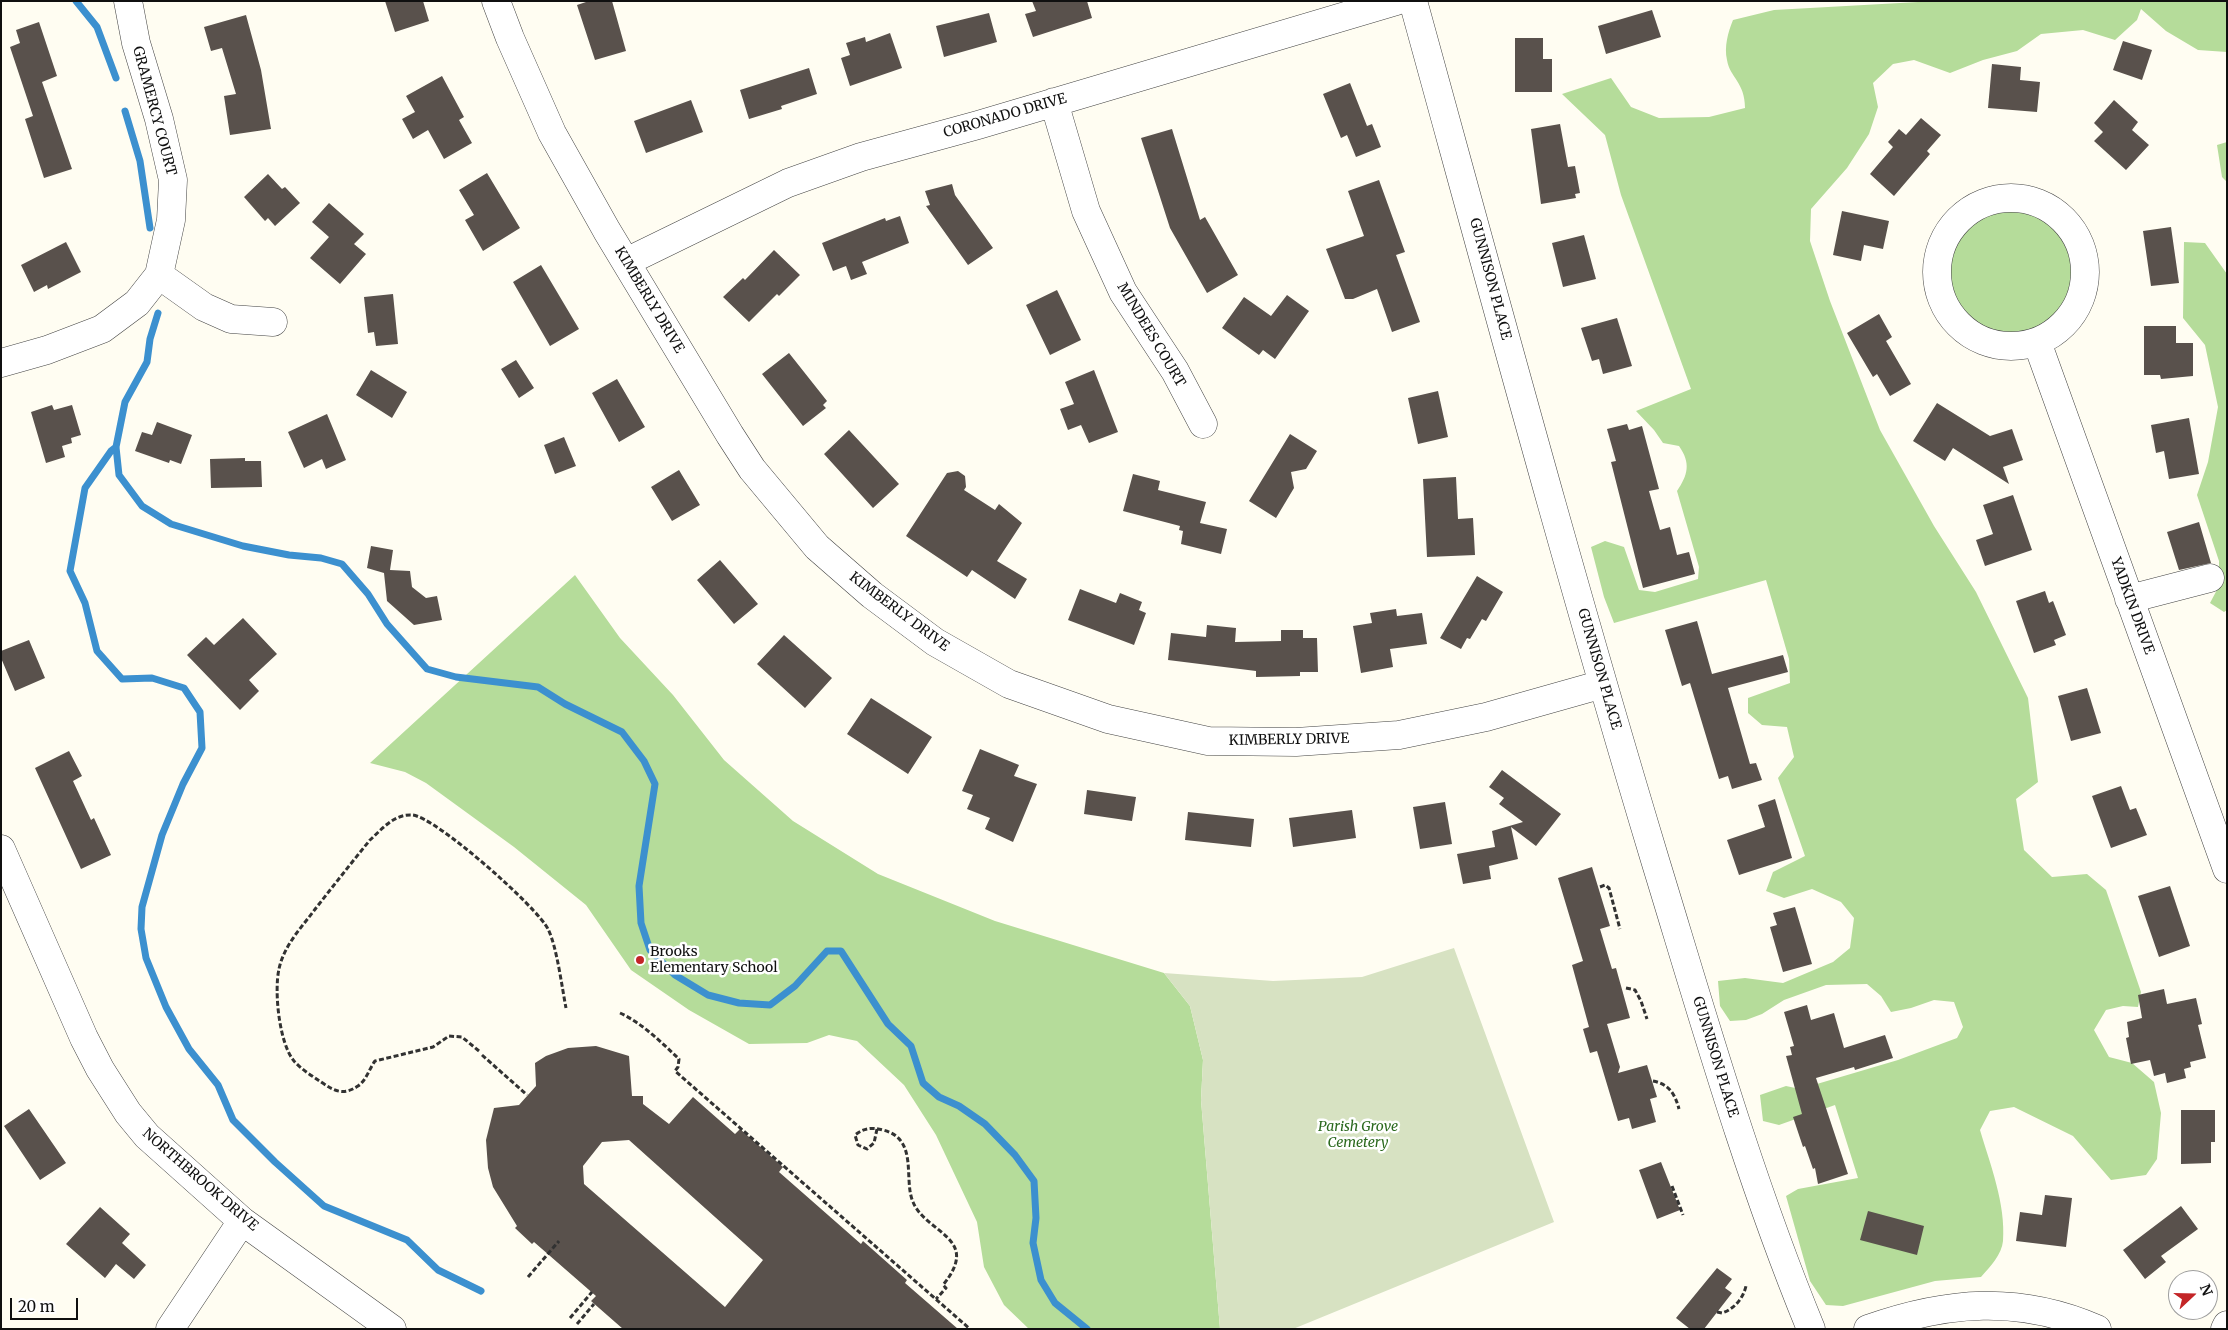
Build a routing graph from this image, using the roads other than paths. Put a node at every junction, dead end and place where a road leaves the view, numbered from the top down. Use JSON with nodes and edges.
{"nodes":[{"id":1,"x":128,"y":1,"type":"edge"},
{"id":2,"x":496,"y":1,"type":"edge"},
{"id":3,"x":1396,"y":1,"type":"edge"},
{"id":4,"x":1413,"y":1,"type":"edge"},
{"id":5,"x":1054,"y":102,"type":"junction"},
{"id":6,"x":626,"y":262,"type":"junction"},
{"id":7,"x":159,"y":274,"type":"junction"},
{"id":8,"x":273,"y":322,"type":"dead end"},
{"id":9,"x":2037,"y":342,"type":"junction"},
{"id":10,"x":1,"y":363,"type":"edge"},
{"id":11,"x":1203,"y":424,"type":"dead end"},
{"id":12,"x":2210,"y":578,"type":"dead end"},
{"id":13,"x":2130,"y":599,"type":"junction"},
{"id":14,"x":1603,"y":684,"type":"junction"},
{"id":15,"x":1,"y":849,"type":"edge"},
{"id":16,"x":2227,"y":869,"type":"edge"},
{"id":17,"x":242,"y":1221,"type":"junction"},
{"id":18,"x":2227,"y":1325,"type":"edge"},
{"id":19,"x":170,"y":1329,"type":"edge"},
{"id":20,"x":392,"y":1329,"type":"edge"},
{"id":21,"x":1811,"y":1329,"type":"edge"},
{"id":22,"x":1868,"y":1329,"type":"edge"},
{"id":23,"x":2098,"y":1329,"type":"edge"},
{"id":24,"x":2225,"y":1329,"type":"edge"}],
"edges":[{"from":1,"to":7,"type":"street","name":"GRAMERCY COURT"},
{"from":2,"to":6,"type":"street","name":"KIMBERLY DRIVE"},
{"from":3,"to":5,"type":"street","name":"CORONADO DRIVE"},
{"from":4,"to":14,"type":"street","name":"GUNNISON PLACE"},
{"from":5,"to":6,"type":"street","name":"CORONADO DRIVE"},
{"from":5,"to":11,"type":"street","name":"MINDEES COURT"},
{"from":6,"to":14,"type":"street","name":"KIMBERLY DRIVE"},
{"from":7,"to":8,"type":"street"},
{"from":7,"to":10,"type":"street","name":"GRAMERCY COURT"},
{"from":9,"to":9,"type":"street"},
{"from":9,"to":13,"type":"street","name":"YADKIN DRIVE"},
{"from":12,"to":13,"type":"street"},
{"from":13,"to":16,"type":"street","name":"YADKIN DRIVE"},
{"from":14,"to":21,"type":"street","name":"GUNNISON PLACE"},
{"from":15,"to":17,"type":"street","name":"NORTHBROOK DRIVE"},
{"from":17,"to":19,"type":"street"},
{"from":17,"to":20,"type":"street","name":"NORTHBROOK DRIVE"},
{"from":18,"to":24,"type":"street"},
{"from":22,"to":23,"type":"street"}]}
